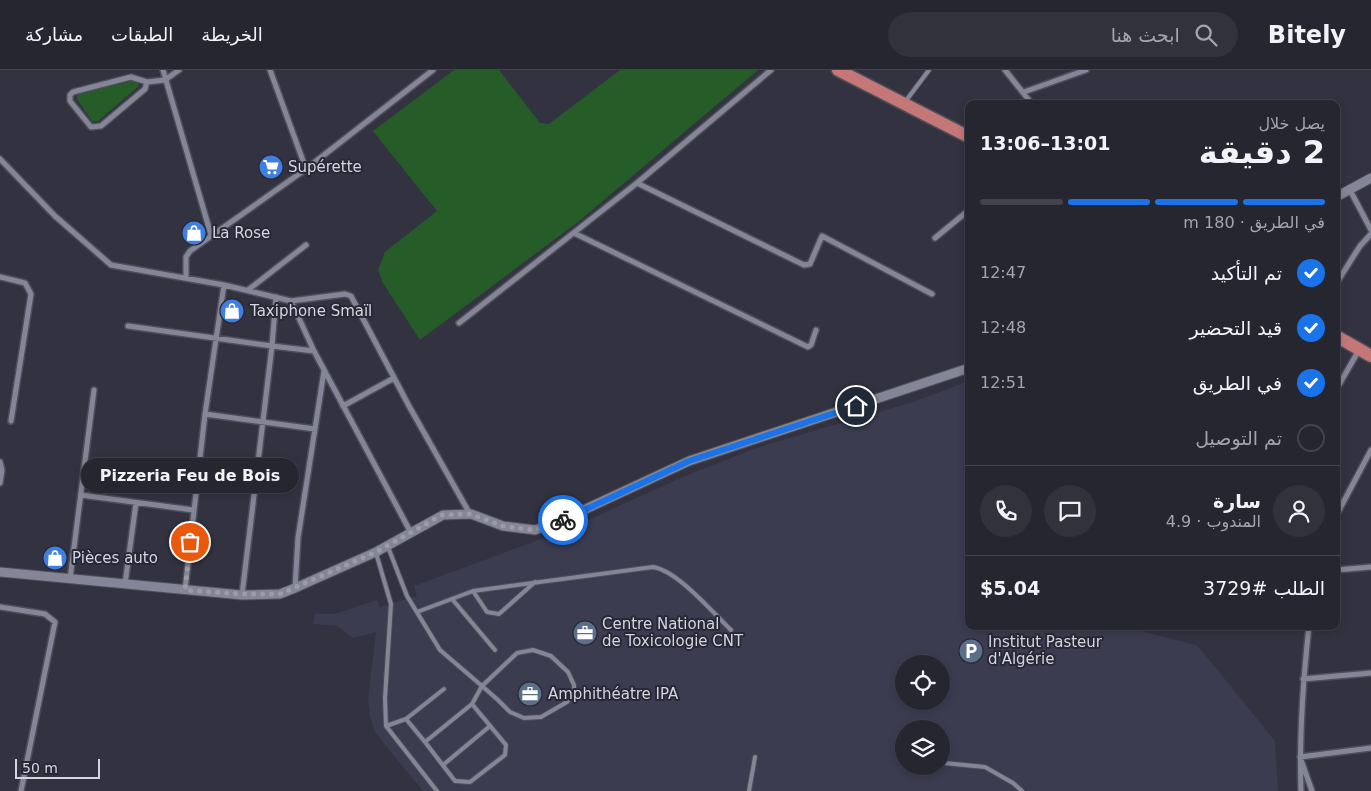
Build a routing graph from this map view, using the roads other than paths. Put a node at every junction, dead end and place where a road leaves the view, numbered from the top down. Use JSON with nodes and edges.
{"nodes":[{"id":1,"x":163,"y":70,"type":"edge"},
{"id":2,"x":179,"y":70,"type":"edge"},
{"id":3,"x":270,"y":70,"type":"edge"},
{"id":4,"x":771,"y":70,"type":"edge"},
{"id":5,"x":838,"y":70,"type":"edge"},
{"id":6,"x":929,"y":70,"type":"edge"},
{"id":7,"x":1005,"y":70,"type":"edge"},
{"id":8,"x":1086,"y":70,"type":"edge"},
{"id":9,"x":431,"y":71,"type":"edge"},
{"id":10,"x":165,"y":80,"type":"junction"},
{"id":11,"x":147,"y":82,"type":"junction"},
{"id":12,"x":1024,"y":92,"type":"junction"},
{"id":13,"x":1029,"y":100,"type":"edge"},
{"id":14,"x":903,"y":104,"type":"junction"},
{"id":15,"x":965,"y":135,"type":"edge"},
{"id":16,"x":0,"y":159,"type":"edge"},
{"id":17,"x":306,"y":169,"type":"junction"},
{"id":18,"x":1371,"y":178,"type":"edge"},
{"id":19,"x":637,"y":183,"type":"junction"},
{"id":20,"x":1350,"y":190,"type":"junction"},
{"id":21,"x":1340,"y":195,"type":"edge"},
{"id":22,"x":965,"y":213,"type":"edge"},
{"id":23,"x":1371,"y":230,"type":"edge"},
{"id":24,"x":574,"y":233,"type":"junction"},
{"id":25,"x":1371,"y":234,"type":"edge"},
{"id":26,"x":211,"y":235,"type":"junction"},
{"id":27,"x":935,"y":238,"type":"dead end"},
{"id":28,"x":306,"y":245,"type":"dead end"},
{"id":29,"x":0,"y":277,"type":"edge"},
{"id":30,"x":186,"y":277,"type":"junction"},
{"id":31,"x":1340,"y":278,"type":"edge"},
{"id":32,"x":224,"y":285,"type":"junction"},
{"id":33,"x":248,"y":290,"type":"junction"},
{"id":34,"x":932,"y":294,"type":"dead end"},
{"id":35,"x":276,"y":297,"type":"junction"},
{"id":36,"x":291,"y":301,"type":"junction"},
{"id":37,"x":459,"y":323,"type":"dead end"},
{"id":38,"x":128,"y":326,"type":"dead end"},
{"id":39,"x":816,"y":330,"type":"dead end"},
{"id":40,"x":216,"y":338,"type":"junction"},
{"id":41,"x":1340,"y":338,"type":"edge"},
{"id":42,"x":272,"y":346,"type":"junction"},
{"id":43,"x":1359,"y":350,"type":"junction"},
{"id":44,"x":314,"y":351,"type":"junction"},
{"id":45,"x":1371,"y":356,"type":"edge"},
{"id":46,"x":965,"y":369,"type":"edge"},
{"id":47,"x":324,"y":370,"type":"junction"},
{"id":48,"x":394,"y":378,"type":"junction"},
{"id":49,"x":1340,"y":383,"type":"edge"},
{"id":50,"x":94,"y":390,"type":"dead end"},
{"id":51,"x":343,"y":406,"type":"junction"},
{"id":52,"x":205,"y":414,"type":"junction"},
{"id":53,"x":11,"y":421,"type":"dead end"},
{"id":54,"x":262,"y":421,"type":"junction"},
{"id":55,"x":315,"y":429,"type":"junction"},
{"id":56,"x":1371,"y":450,"type":"edge"},
{"id":57,"x":0,"y":462,"type":"edge"},
{"id":58,"x":0,"y":483,"type":"edge"},
{"id":59,"x":81,"y":496,"type":"junction"},
{"id":60,"x":136,"y":503,"type":"junction"},
{"id":61,"x":1340,"y":508,"type":"edge"},
{"id":62,"x":193,"y":510,"type":"junction"},
{"id":63,"x":470,"y":514,"type":"junction"},
{"id":64,"x":410,"y":531,"type":"junction"},
{"id":65,"x":388,"y":545,"type":"junction"},
{"id":66,"x":376,"y":552,"type":"junction"},
{"id":67,"x":1371,"y":566,"type":"edge"},
{"id":68,"x":1340,"y":570,"type":"edge"},
{"id":69,"x":0,"y":572,"type":"edge"},
{"id":70,"x":70,"y":579,"type":"junction"},
{"id":71,"x":536,"y":581,"type":"junction"},
{"id":72,"x":125,"y":585,"type":"junction"},
{"id":73,"x":295,"y":588,"type":"junction"},
{"id":74,"x":185,"y":590,"type":"junction"},
{"id":75,"x":473,"y":591,"type":"junction"},
{"id":76,"x":242,"y":594,"type":"junction"},
{"id":77,"x":452,"y":599,"type":"junction"},
{"id":78,"x":0,"y":607,"type":"edge"},
{"id":79,"x":417,"y":612,"type":"junction"},
{"id":80,"x":731,"y":630,"type":"dead end"},
{"id":81,"x":1309,"y":630,"type":"edge"},
{"id":82,"x":495,"y":650,"type":"dead end"},
{"id":83,"x":1371,"y":673,"type":"edge"},
{"id":84,"x":1303,"y":679,"type":"junction"},
{"id":85,"x":482,"y":686,"type":"junction"},
{"id":86,"x":444,"y":689,"type":"dead end"},
{"id":87,"x":472,"y":704,"type":"junction"},
{"id":88,"x":406,"y":719,"type":"junction"},
{"id":89,"x":386,"y":726,"type":"junction"},
{"id":90,"x":490,"y":726,"type":"junction"},
{"id":91,"x":425,"y":742,"type":"junction"},
{"id":92,"x":1371,"y":748,"type":"edge"},
{"id":93,"x":755,"y":757,"type":"dead end"},
{"id":94,"x":1300,"y":757,"type":"junction"},
{"id":95,"x":950,"y":763,"type":"edge"},
{"id":96,"x":443,"y":765,"type":"junction"},
{"id":97,"x":21,"y":791,"type":"edge"},
{"id":98,"x":437,"y":791,"type":"edge"},
{"id":99,"x":749,"y":791,"type":"edge"},
{"id":100,"x":1022,"y":791,"type":"edge"},
{"id":101,"x":1301,"y":791,"type":"edge"},
{"id":102,"x":1312,"y":791,"type":"edge"}],
"edges":[{"from":1,"to":10,"type":"street"},
{"from":2,"to":10,"type":"street"},
{"from":3,"to":17,"type":"street"},
{"from":4,"to":19,"type":"street"},
{"from":5,"to":14,"type":"main road"},
{"from":6,"to":14,"type":"lane"},
{"from":7,"to":12,"type":"street"},
{"from":8,"to":12,"type":"street"},
{"from":9,"to":17,"type":"street"},
{"from":10,"to":11,"type":"street"},
{"from":10,"to":26,"type":"street"},
{"from":11,"to":11,"type":"street"},
{"from":12,"to":13,"type":"street"},
{"from":14,"to":15,"type":"main road"},
{"from":16,"to":30,"type":"street"},
{"from":17,"to":26,"type":"street"},
{"from":18,"to":20,"type":"street"},
{"from":19,"to":24,"type":"street"},
{"from":19,"to":34,"type":"street"},
{"from":20,"to":21,"type":"street"},
{"from":20,"to":23,"type":"street"},
{"from":22,"to":27,"type":"street"},
{"from":24,"to":37,"type":"street"},
{"from":24,"to":39,"type":"street"},
{"from":25,"to":31,"type":"street"},
{"from":26,"to":30,"type":"street"},
{"from":28,"to":33,"type":"street"},
{"from":29,"to":53,"type":"street"},
{"from":30,"to":32,"type":"street"},
{"from":32,"to":33,"type":"street"},
{"from":32,"to":40,"type":"street"},
{"from":33,"to":35,"type":"street"},
{"from":35,"to":36,"type":"street"},
{"from":35,"to":42,"type":"street"},
{"from":36,"to":44,"type":"street"},
{"from":36,"to":48,"type":"street"},
{"from":38,"to":40,"type":"street"},
{"from":40,"to":42,"type":"street"},
{"from":40,"to":52,"type":"street"},
{"from":41,"to":43,"type":"main road"},
{"from":42,"to":44,"type":"street"},
{"from":42,"to":54,"type":"street"},
{"from":43,"to":45,"type":"main road"},
{"from":43,"to":49,"type":"street"},
{"from":44,"to":47,"type":"street"},
{"from":46,"to":63,"type":"street"},
{"from":47,"to":51,"type":"street"},
{"from":47,"to":55,"type":"street"},
{"from":48,"to":51,"type":"street"},
{"from":48,"to":63,"type":"street"},
{"from":50,"to":59,"type":"street"},
{"from":51,"to":64,"type":"street"},
{"from":52,"to":54,"type":"street"},
{"from":52,"to":62,"type":"street"},
{"from":54,"to":55,"type":"street"},
{"from":54,"to":76,"type":"street"},
{"from":55,"to":73,"type":"street"},
{"from":56,"to":61,"type":"street"},
{"from":57,"to":58,"type":"street"},
{"from":59,"to":60,"type":"street"},
{"from":59,"to":70,"type":"street"},
{"from":60,"to":62,"type":"street"},
{"from":60,"to":72,"type":"street"},
{"from":62,"to":74,"type":"street"},
{"from":63,"to":64,"type":"street"},
{"from":64,"to":65,"type":"street"},
{"from":65,"to":66,"type":"street"},
{"from":65,"to":79,"type":"lane"},
{"from":66,"to":73,"type":"street"},
{"from":66,"to":89,"type":"lane"},
{"from":67,"to":68,"type":"street"},
{"from":69,"to":70,"type":"street"},
{"from":70,"to":72,"type":"street"},
{"from":71,"to":75,"type":"lane"},
{"from":71,"to":75,"type":"lane"},
{"from":71,"to":80,"type":"lane"},
{"from":72,"to":74,"type":"street"},
{"from":73,"to":76,"type":"street"},
{"from":74,"to":76,"type":"street"},
{"from":75,"to":77,"type":"lane"},
{"from":77,"to":79,"type":"lane"},
{"from":77,"to":82,"type":"lane"},
{"from":78,"to":97,"type":"street"},
{"from":79,"to":85,"type":"lane"},
{"from":81,"to":84,"type":"street"},
{"from":83,"to":84,"type":"street"},
{"from":84,"to":94,"type":"street"},
{"from":85,"to":85,"type":"lane"},
{"from":85,"to":87,"type":"lane"},
{"from":86,"to":88,"type":"lane"},
{"from":87,"to":90,"type":"lane"},
{"from":87,"to":91,"type":"lane"},
{"from":88,"to":89,"type":"lane"},
{"from":88,"to":91,"type":"lane"},
{"from":89,"to":98,"type":"lane"},
{"from":90,"to":96,"type":"lane"},
{"from":90,"to":96,"type":"lane"},
{"from":91,"to":96,"type":"lane"},
{"from":92,"to":94,"type":"street"},
{"from":93,"to":99,"type":"lane"},
{"from":94,"to":101,"type":"street"},
{"from":94,"to":102,"type":"street"},
{"from":95,"to":100,"type":"lane"}]}
